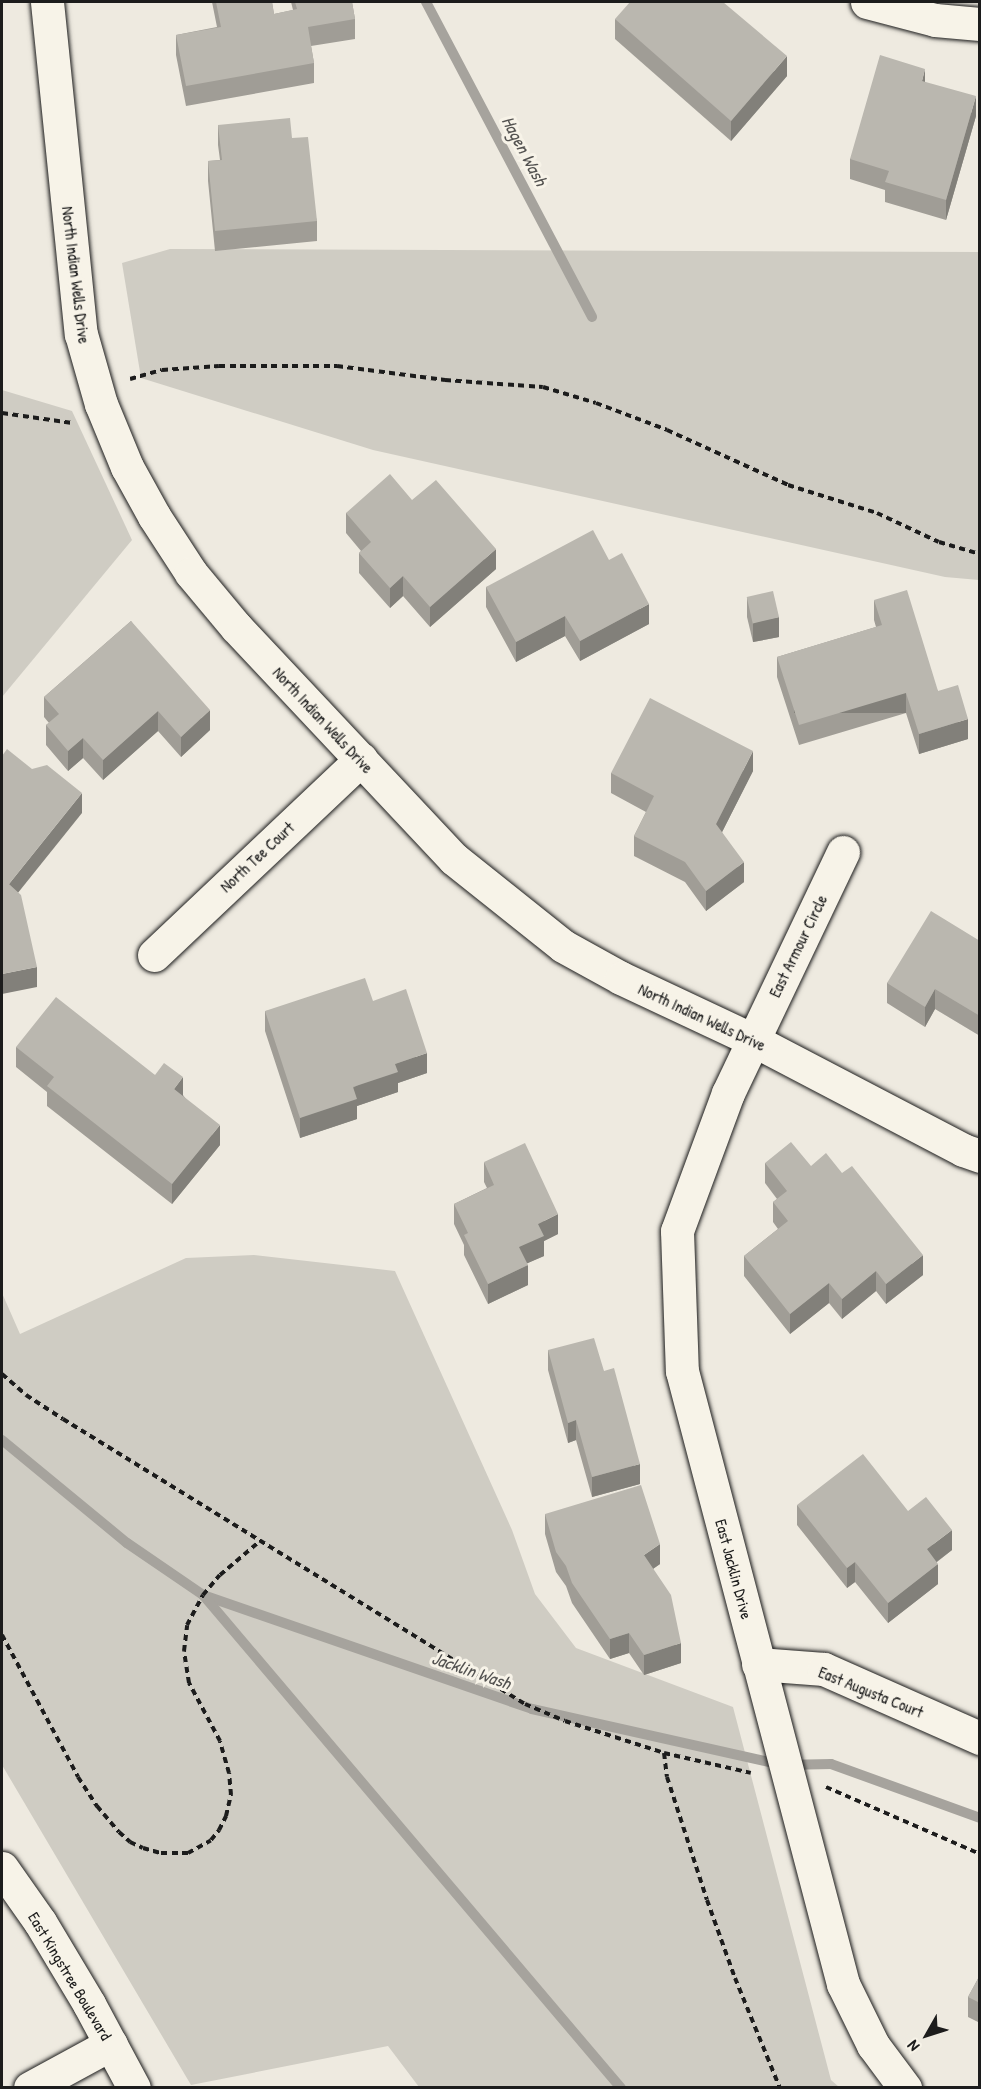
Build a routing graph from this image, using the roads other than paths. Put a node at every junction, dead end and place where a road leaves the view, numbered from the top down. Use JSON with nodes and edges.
{"nodes":[{"id":1,"x":47,"y":2,"type":"edge"},
{"id":2,"x":867,"y":2,"type":"edge"},
{"id":3,"x":980,"y":24,"type":"edge"},
{"id":4,"x":361,"y":759,"type":"junction"},
{"id":5,"x":843,"y":852,"type":"dead end"},
{"id":6,"x":154,"y":955,"type":"dead end"},
{"id":7,"x":753,"y":1040,"type":"junction"},
{"id":8,"x":980,"y":1156,"type":"edge"},
{"id":9,"x":758,"y":1664,"type":"junction"},
{"id":10,"x":980,"y":1738,"type":"edge"},
{"id":11,"x":2,"y":1868,"type":"edge"},
{"id":12,"x":111,"y":2044,"type":"junction"},
{"id":13,"x":30,"y":2088,"type":"edge"},
{"id":14,"x":134,"y":2088,"type":"edge"},
{"id":15,"x":905,"y":2088,"type":"edge"}],
"edges":[{"from":1,"to":4,"type":"street","name":"North Indian Wells Drive"},
{"from":2,"to":3,"type":"street"},
{"from":4,"to":6,"type":"street","name":"North Tee Court"},
{"from":4,"to":7,"type":"street","name":"North Indian Wells Drive"},
{"from":5,"to":7,"type":"street","name":"East Armour Circle"},
{"from":7,"to":8,"type":"street","name":"North Indian Wells Drive"},
{"from":7,"to":9,"type":"street","name":"East Jacklin Drive"},
{"from":9,"to":10,"type":"street","name":"East Augusta Court"},
{"from":9,"to":15,"type":"street","name":"East Jacklin Drive"},
{"from":11,"to":12,"type":"street","name":"East Kingstree Boulevard"},
{"from":12,"to":13,"type":"street"},
{"from":12,"to":14,"type":"street","name":"East Kingstree Boulevard"}]}
